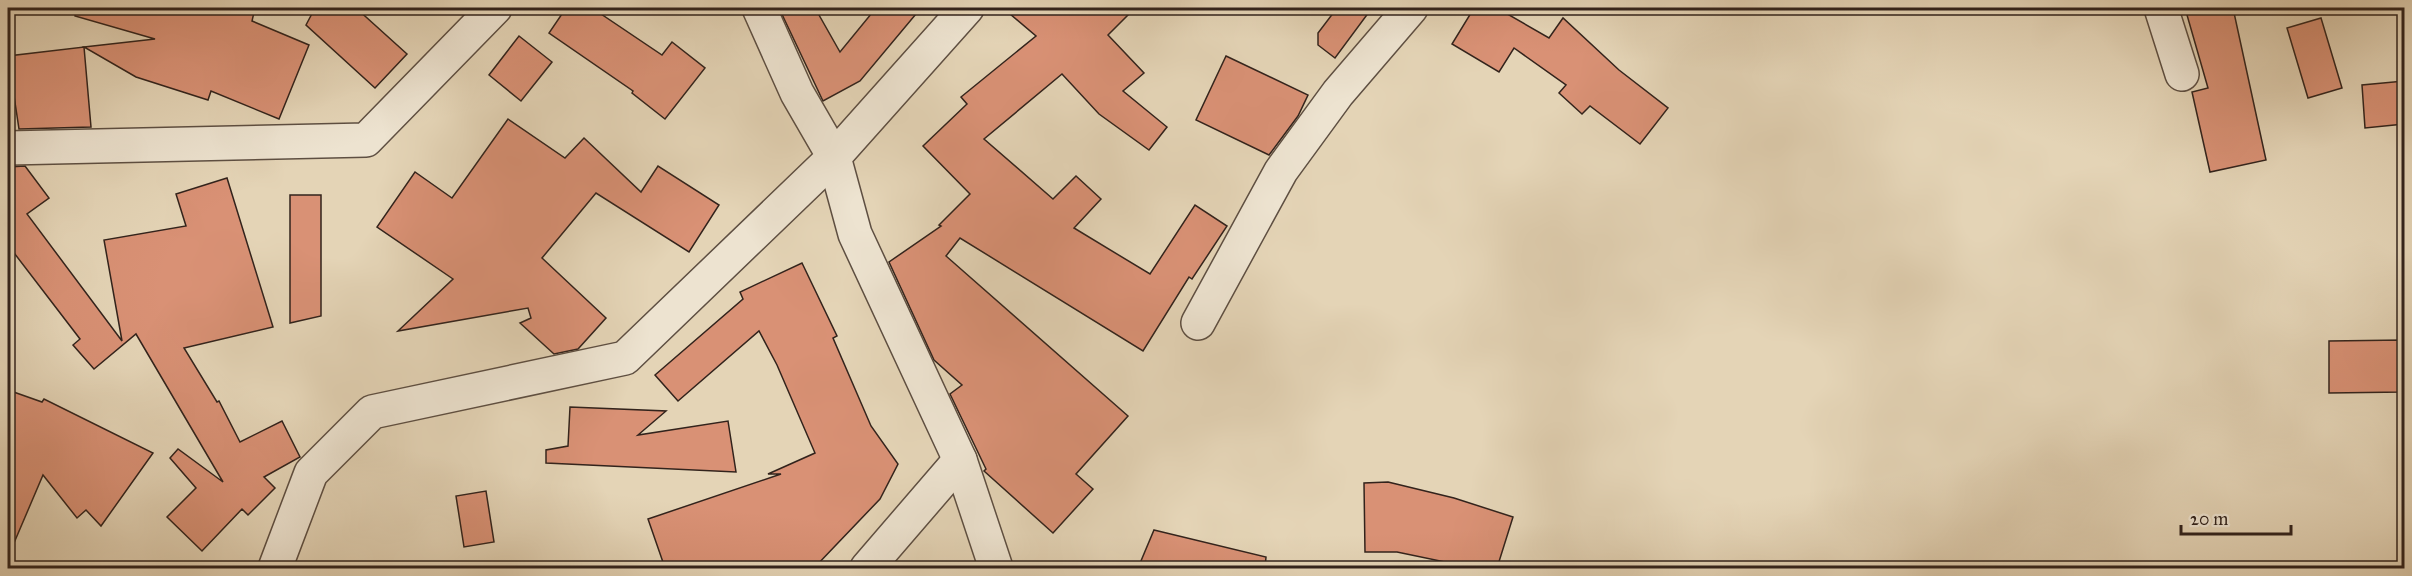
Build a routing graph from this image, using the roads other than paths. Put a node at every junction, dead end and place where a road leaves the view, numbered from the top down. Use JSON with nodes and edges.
{"nodes":[{"id":1,"x":495,"y":8,"type":"edge"},
{"id":2,"x":759,"y":8,"type":"edge"},
{"id":3,"x":967,"y":8,"type":"edge"},
{"id":4,"x":1411,"y":8,"type":"edge"},
{"id":5,"x":2161,"y":8,"type":"edge"},
{"id":6,"x":2181,"y":74,"type":"dead end"},
{"id":7,"x":8,"y":148,"type":"edge"},
{"id":8,"x":834,"y":157,"type":"junction"},
{"id":9,"x":1198,"y":323,"type":"dead end"},
{"id":10,"x":960,"y":460,"type":"junction"},
{"id":11,"x":274,"y":568,"type":"edge"},
{"id":12,"x":867,"y":568,"type":"edge"},
{"id":13,"x":996,"y":568,"type":"edge"}],
"edges":[{"from":1,"to":7,"type":"street"},
{"from":2,"to":8,"type":"street"},
{"from":3,"to":8,"type":"street"},
{"from":4,"to":9,"type":"street"},
{"from":5,"to":6,"type":"street"},
{"from":8,"to":10,"type":"street"},
{"from":8,"to":11,"type":"street"},
{"from":10,"to":12,"type":"street"},
{"from":10,"to":13,"type":"street"}]}
